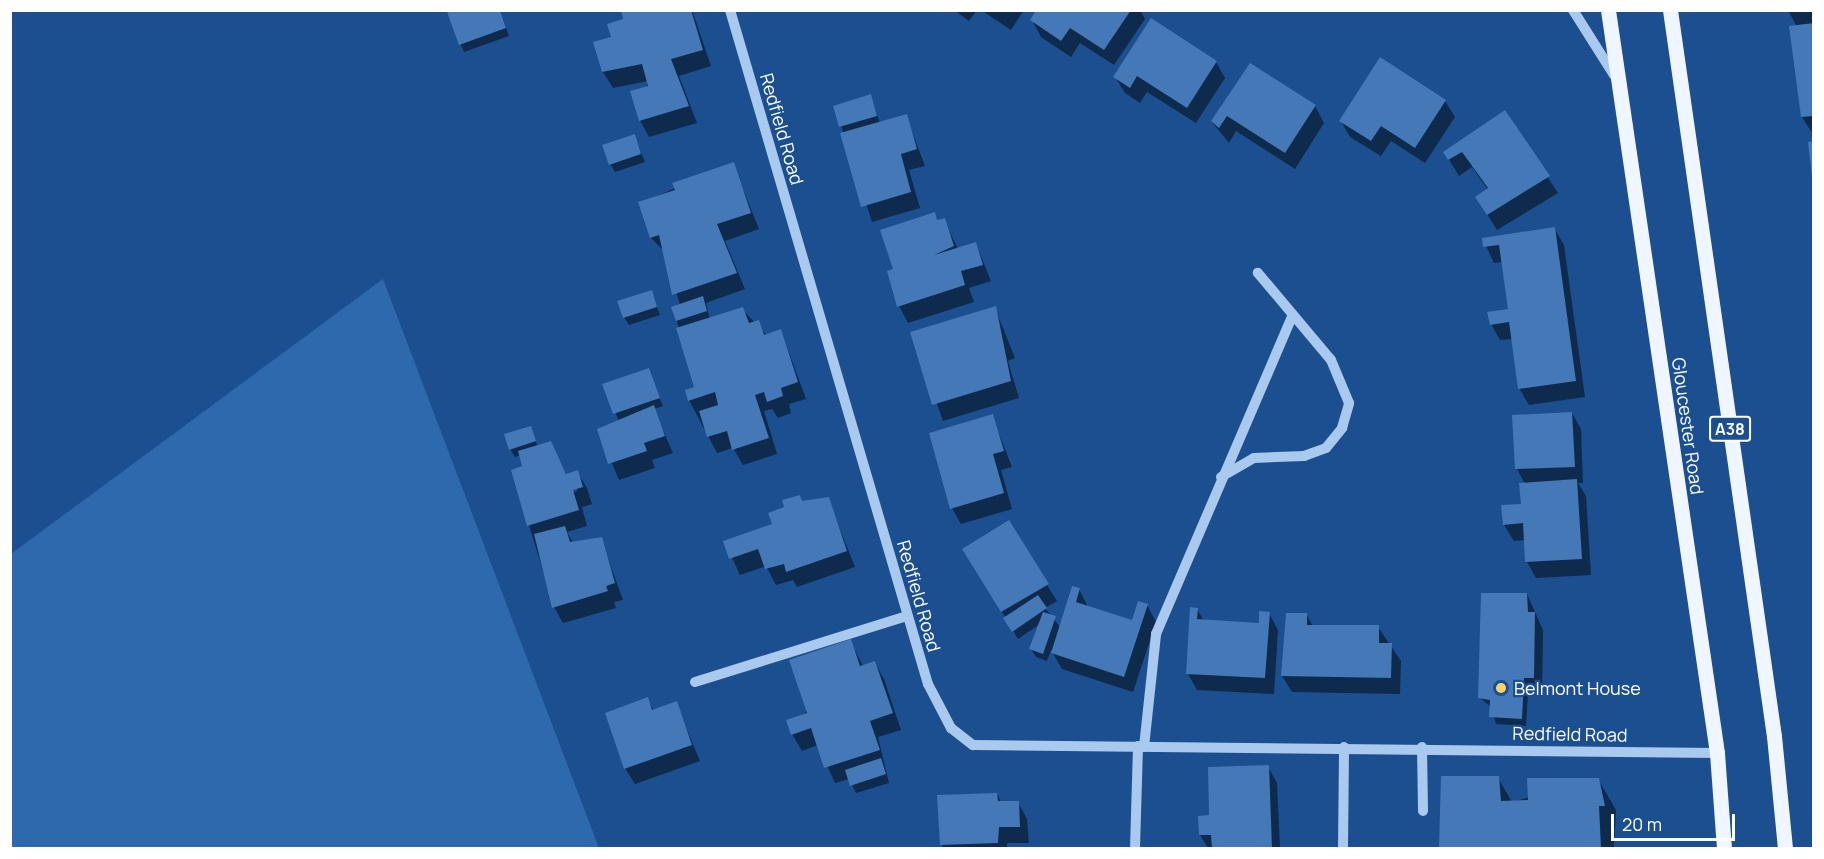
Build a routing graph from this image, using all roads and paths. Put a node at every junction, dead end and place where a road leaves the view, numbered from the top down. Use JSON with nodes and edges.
{"nodes":[{"id":1,"x":729,"y":10,"type":"edge"},
{"id":2,"x":1573,"y":10,"type":"edge"},
{"id":3,"x":1608,"y":10,"type":"edge"},
{"id":4,"x":1670,"y":10,"type":"edge"},
{"id":5,"x":1614,"y":75,"type":"junction"},
{"id":6,"x":1258,"y":273,"type":"dead end"},
{"id":7,"x":1293,"y":315,"type":"junction"},
{"id":8,"x":1216,"y":482,"type":"junction"},
{"id":9,"x":908,"y":616,"type":"junction"},
{"id":10,"x":695,"y":682,"type":"dead end"},
{"id":11,"x":1141,"y":746,"type":"junction"},
{"id":12,"x":1344,"y":747,"type":"junction"},
{"id":13,"x":1422,"y":747,"type":"junction"},
{"id":14,"x":1717,"y":753,"type":"junction"},
{"id":15,"x":1423,"y":811,"type":"dead end"},
{"id":16,"x":1135,"y":849,"type":"edge"},
{"id":17,"x":1343,"y":849,"type":"edge"},
{"id":18,"x":1724,"y":849,"type":"edge"},
{"id":19,"x":1785,"y":849,"type":"edge"}],
"edges":[{"from":1,"to":9,"type":"street","name":"Redfield Road"},
{"from":2,"to":5,"type":"street"},
{"from":3,"to":5,"type":"main road","name":"Gloucester Road"},
{"from":4,"to":19,"type":"main road","number":"A38"},
{"from":5,"to":14,"type":"main road","name":"Gloucester Road"},
{"from":6,"to":7,"type":"street"},
{"from":7,"to":8,"type":"street"},
{"from":7,"to":8,"type":"street"},
{"from":8,"to":11,"type":"street"},
{"from":9,"to":10,"type":"street"},
{"from":9,"to":11,"type":"street","name":"Redfield Road"},
{"from":11,"to":12,"type":"street","name":"Redfield Road"},
{"from":11,"to":16,"type":"street"},
{"from":12,"to":13,"type":"street","name":"Redfield Road"},
{"from":12,"to":17,"type":"street"},
{"from":13,"to":14,"type":"street","name":"Redfield Road"},
{"from":13,"to":15,"type":"street"},
{"from":14,"to":18,"type":"main road","name":"Gloucester Road"}]}
